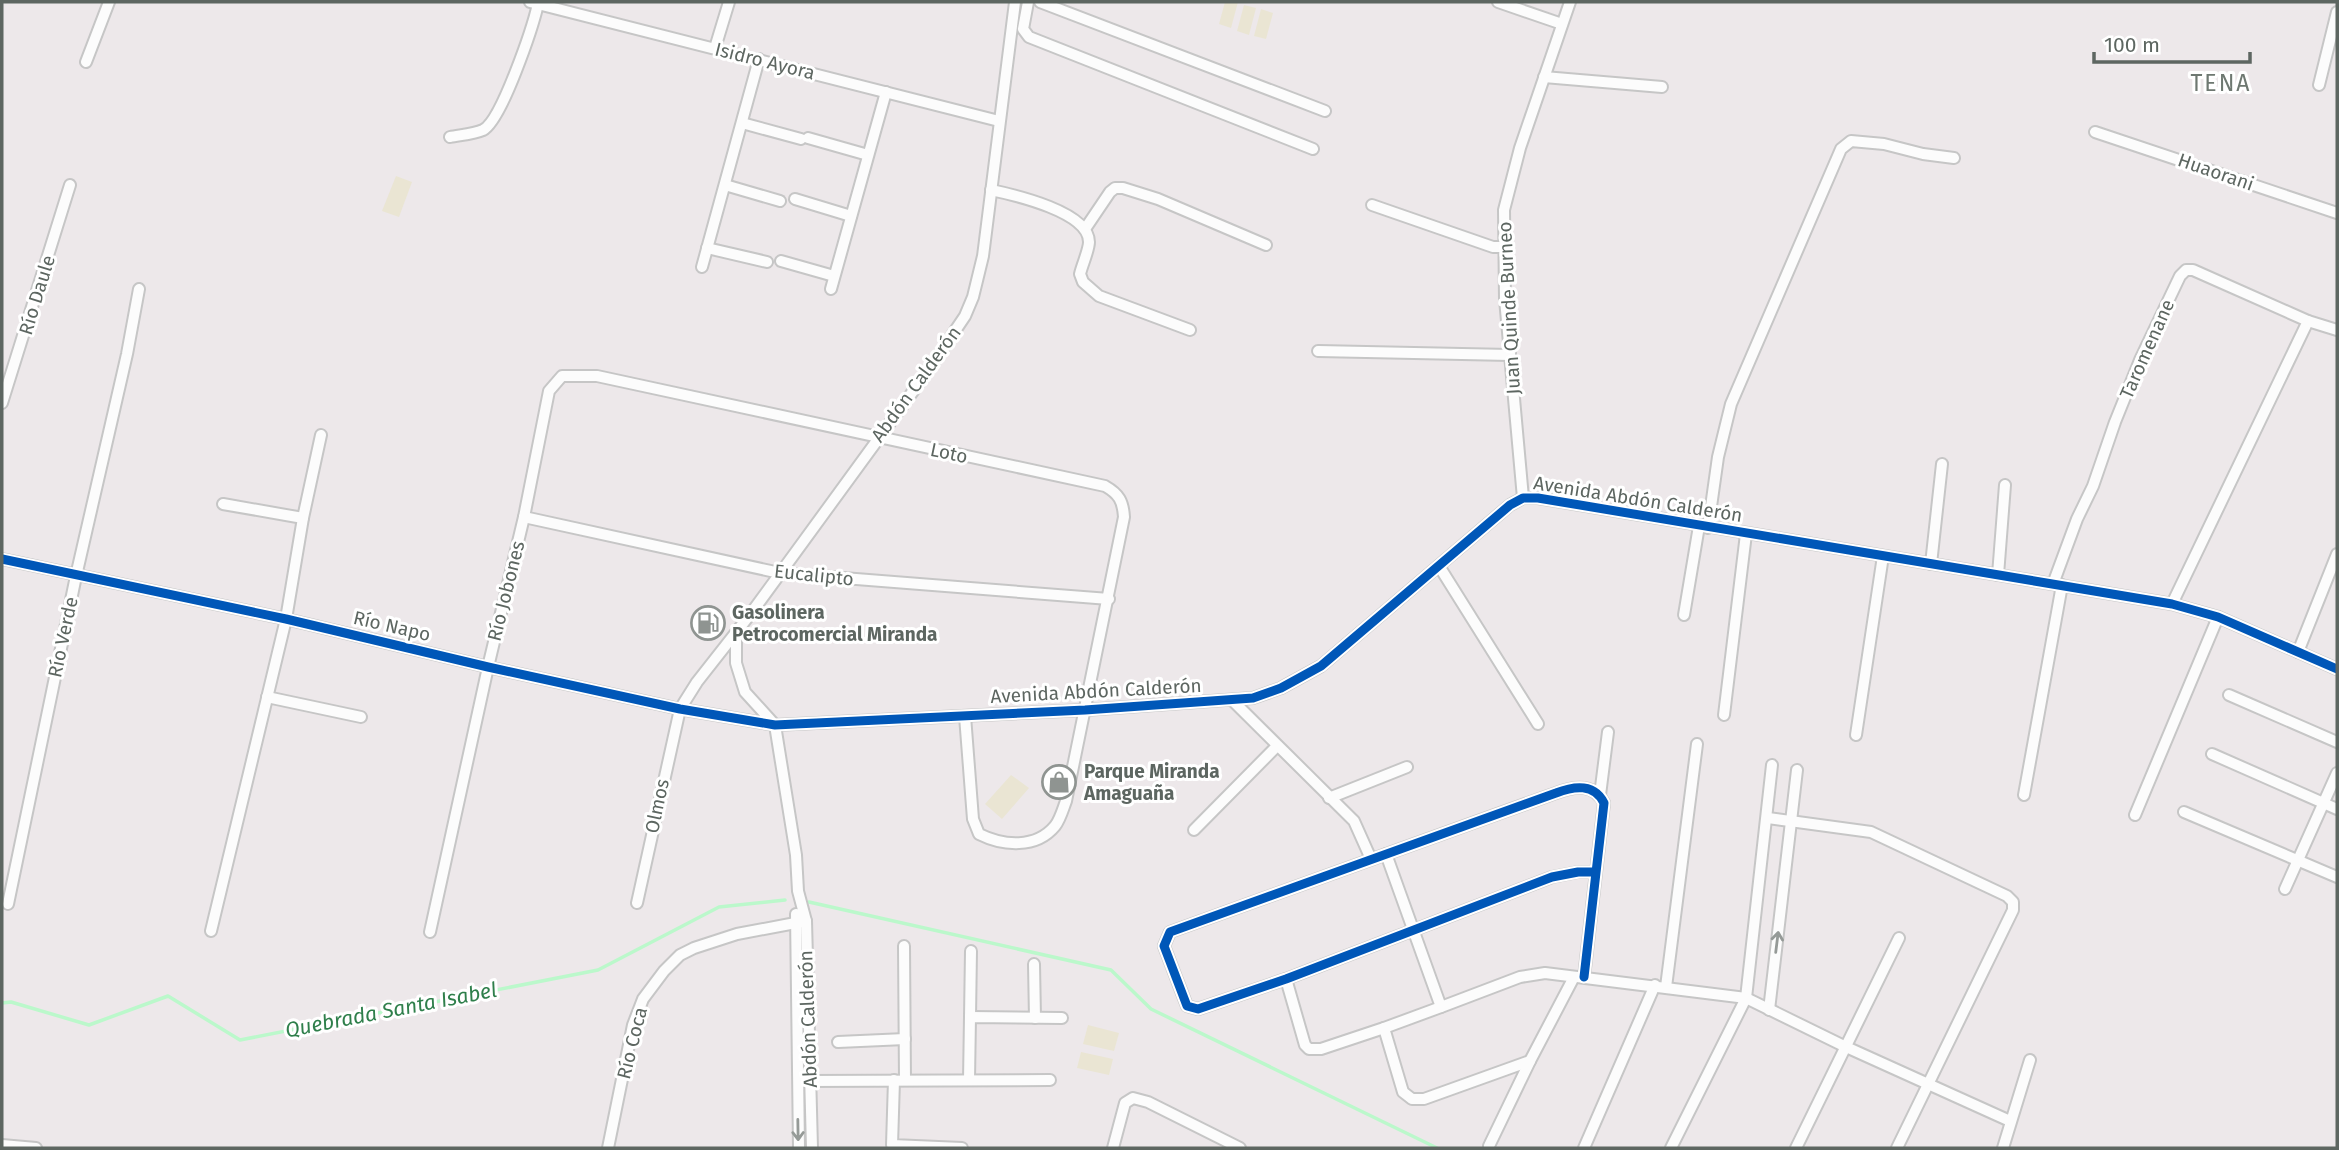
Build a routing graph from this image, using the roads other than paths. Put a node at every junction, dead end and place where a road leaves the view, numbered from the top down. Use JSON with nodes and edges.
{"nodes":[{"id":1,"x":109,"y":2,"type":"edge"},
{"id":2,"x":729,"y":2,"type":"edge"},
{"id":3,"x":1015,"y":2,"type":"edge"},
{"id":4,"x":1028,"y":2,"type":"edge"},
{"id":5,"x":1040,"y":2,"type":"edge"},
{"id":6,"x":1498,"y":2,"type":"edge"},
{"id":7,"x":1570,"y":2,"type":"edge"},
{"id":8,"x":534,"y":3,"type":"edge"},
{"id":9,"x":2337,"y":12,"type":"edge"},
{"id":10,"x":1562,"y":24,"type":"junction"},
{"id":11,"x":1025,"y":34,"type":"junction"},
{"id":12,"x":1009,"y":43,"type":"junction"},
{"id":13,"x":715,"y":48,"type":"junction"},
{"id":14,"x":759,"y":59,"type":"junction"},
{"id":15,"x":86,"y":62,"type":"dead end"},
{"id":16,"x":1544,"y":77,"type":"junction"},
{"id":17,"x":2319,"y":85,"type":"dead end"},
{"id":18,"x":1662,"y":87,"type":"dead end"},
{"id":19,"x":886,"y":92,"type":"junction"},
{"id":20,"x":1325,"y":111,"type":"dead end"},
{"id":21,"x":999,"y":121,"type":"junction"},
{"id":22,"x":742,"y":123,"type":"junction"},
{"id":23,"x":2095,"y":132,"type":"dead end"},
{"id":24,"x":450,"y":136,"type":"dead end"},
{"id":25,"x":1313,"y":149,"type":"dead end"},
{"id":26,"x":868,"y":155,"type":"junction"},
{"id":27,"x":1954,"y":158,"type":"dead end"},
{"id":28,"x":70,"y":185,"type":"dead end"},
{"id":29,"x":725,"y":185,"type":"junction"},
{"id":30,"x":991,"y":190,"type":"junction"},
{"id":31,"x":795,"y":199,"type":"dead end"},
{"id":32,"x":780,"y":201,"type":"dead end"},
{"id":33,"x":1371,"y":205,"type":"dead end"},
{"id":34,"x":2337,"y":213,"type":"edge"},
{"id":35,"x":851,"y":216,"type":"junction"},
{"id":36,"x":1085,"y":229,"type":"junction"},
{"id":37,"x":1266,"y":244,"type":"dead end"},
{"id":38,"x":1504,"y":247,"type":"junction"},
{"id":39,"x":707,"y":248,"type":"junction"},
{"id":40,"x":781,"y":261,"type":"dead end"},
{"id":41,"x":767,"y":262,"type":"dead end"},
{"id":42,"x":702,"y":267,"type":"dead end"},
{"id":43,"x":834,"y":276,"type":"junction"},
{"id":44,"x":139,"y":289,"type":"dead end"},
{"id":45,"x":831,"y":289,"type":"dead end"},
{"id":46,"x":2308,"y":321,"type":"junction"},
{"id":47,"x":1190,"y":330,"type":"dead end"},
{"id":48,"x":2337,"y":330,"type":"edge"},
{"id":49,"x":1318,"y":351,"type":"dead end"},
{"id":50,"x":1510,"y":355,"type":"junction"},
{"id":51,"x":562,"y":376,"type":"joint"},
{"id":52,"x":2,"y":404,"type":"edge"},
{"id":53,"x":321,"y":435,"type":"dead end"},
{"id":54,"x":878,"y":437,"type":"junction"},
{"id":55,"x":1942,"y":464,"type":"dead end"},
{"id":56,"x":2005,"y":485,"type":"dead end"},
{"id":57,"x":1523,"y":498,"type":"junction"},
{"id":58,"x":223,"y":504,"type":"dead end"},
{"id":59,"x":524,"y":517,"type":"junction"},
{"id":60,"x":303,"y":518,"type":"junction"},
{"id":61,"x":1703,"y":527,"type":"junction"},
{"id":62,"x":1746,"y":534,"type":"junction"},
{"id":63,"x":2337,"y":554,"type":"edge"},
{"id":64,"x":1883,"y":556,"type":"junction"},
{"id":65,"x":2,"y":559,"type":"edge"},
{"id":66,"x":1931,"y":564,"type":"junction"},
{"id":67,"x":1439,"y":566,"type":"junction"},
{"id":68,"x":780,"y":573,"type":"junction"},
{"id":69,"x":1998,"y":575,"type":"junction"},
{"id":70,"x":76,"y":576,"type":"junction"},
{"id":71,"x":2058,"y":584,"type":"junction"},
{"id":72,"x":1109,"y":599,"type":"junction"},
{"id":73,"x":2172,"y":604,"type":"junction"},
{"id":74,"x":1684,"y":615,"type":"dead end"},
{"id":75,"x":2218,"y":617,"type":"junction"},
{"id":76,"x":286,"y":619,"type":"junction"},
{"id":77,"x":736,"y":633,"type":"junction"},
{"id":78,"x":2298,"y":652,"type":"junction"},
{"id":79,"x":488,"y":667,"type":"junction"},
{"id":80,"x":2337,"y":668,"type":"edge"},
{"id":81,"x":2229,"y":695,"type":"dead end"},
{"id":82,"x":267,"y":697,"type":"junction"},
{"id":83,"x":1232,"y":700,"type":"junction"},
{"id":84,"x":680,"y":709,"type":"junction"},
{"id":85,"x":1086,"y":710,"type":"junction"},
{"id":86,"x":1724,"y":715,"type":"dead end"},
{"id":87,"x":965,"y":716,"type":"junction"},
{"id":88,"x":361,"y":717,"type":"dead end"},
{"id":89,"x":1538,"y":724,"type":"dead end"},
{"id":90,"x":775,"y":725,"type":"junction"},
{"id":91,"x":1608,"y":733,"type":"dead end"},
{"id":92,"x":1856,"y":735,"type":"dead end"},
{"id":93,"x":2337,"y":742,"type":"edge"},
{"id":94,"x":1696,"y":744,"type":"dead end"},
{"id":95,"x":1277,"y":746,"type":"junction"},
{"id":96,"x":2212,"y":754,"type":"dead end"},
{"id":97,"x":1772,"y":765,"type":"dead end"},
{"id":98,"x":1407,"y":767,"type":"dead end"},
{"id":99,"x":1797,"y":770,"type":"dead end"},
{"id":100,"x":2337,"y":773,"type":"edge"},
{"id":101,"x":1600,"y":795,"type":"junction"},
{"id":102,"x":2024,"y":795,"type":"dead end"},
{"id":103,"x":1329,"y":798,"type":"junction"},
{"id":104,"x":2325,"y":804,"type":"junction"},
{"id":105,"x":2337,"y":809,"type":"edge"},
{"id":106,"x":2184,"y":812,"type":"dead end"},
{"id":107,"x":2135,"y":815,"type":"dead end"},
{"id":108,"x":1768,"y":818,"type":"junction"},
{"id":109,"x":1792,"y":822,"type":"junction"},
{"id":110,"x":1194,"y":830,"type":"dead end"},
{"id":111,"x":1386,"y":855,"type":"junction"},
{"id":112,"x":1371,"y":859,"type":"junction"},
{"id":113,"x":2298,"y":859,"type":"junction"},
{"id":114,"x":1595,"y":872,"type":"junction"},
{"id":115,"x":2337,"y":877,"type":"edge"},
{"id":116,"x":2285,"y":889,"type":"dead end"},
{"id":117,"x":637,"y":903,"type":"dead end"},
{"id":118,"x":8,"y":904,"type":"dead end"},
{"id":119,"x":800,"y":921,"type":"junction"},
{"id":120,"x":1413,"y":931,"type":"junction"},
{"id":121,"x":211,"y":932,"type":"dead end"},
{"id":122,"x":430,"y":932,"type":"dead end"},
{"id":123,"x":1899,"y":938,"type":"dead end"},
{"id":124,"x":904,"y":946,"type":"dead end"},
{"id":125,"x":971,"y":951,"type":"dead end"},
{"id":126,"x":1034,"y":964,"type":"dead end"},
{"id":127,"x":1579,"y":977,"type":"junction"},
{"id":128,"x":1286,"y":979,"type":"junction"},
{"id":129,"x":1661,"y":986,"type":"junction"},
{"id":130,"x":1746,"y":998,"type":"junction"},
{"id":131,"x":1441,"y":1007,"type":"junction"},
{"id":132,"x":1769,"y":1010,"type":"junction"},
{"id":133,"x":970,"y":1017,"type":"junction"},
{"id":134,"x":1035,"y":1018,"type":"junction"},
{"id":135,"x":1062,"y":1018,"type":"dead end"},
{"id":136,"x":1384,"y":1028,"type":"junction"},
{"id":137,"x":905,"y":1039,"type":"junction"},
{"id":138,"x":838,"y":1042,"type":"dead end"},
{"id":139,"x":1844,"y":1046,"type":"junction"},
{"id":140,"x":2030,"y":1060,"type":"dead end"},
{"id":141,"x":1530,"y":1061,"type":"junction"},
{"id":142,"x":810,"y":1080,"type":"junction"},
{"id":143,"x":900,"y":1080,"type":"junction"},
{"id":144,"x":969,"y":1080,"type":"junction"},
{"id":145,"x":1050,"y":1080,"type":"dead end"},
{"id":146,"x":798,"y":1082,"type":"junction"},
{"id":147,"x":1927,"y":1084,"type":"junction"},
{"id":148,"x":2010,"y":1121,"type":"junction"},
{"id":149,"x":2,"y":1145,"type":"edge"},
{"id":150,"x":1489,"y":1146,"type":"dead end"},
{"id":151,"x":892,"y":1147,"type":"edge"},
{"id":152,"x":36,"y":1148,"type":"edge"},
{"id":153,"x":608,"y":1148,"type":"edge"},
{"id":154,"x":799,"y":1148,"type":"edge"},
{"id":155,"x":812,"y":1148,"type":"edge"},
{"id":156,"x":962,"y":1148,"type":"edge"},
{"id":157,"x":1113,"y":1148,"type":"edge"},
{"id":158,"x":1240,"y":1148,"type":"edge"},
{"id":159,"x":1584,"y":1148,"type":"edge"},
{"id":160,"x":1671,"y":1148,"type":"edge"},
{"id":161,"x":1796,"y":1148,"type":"edge"},
{"id":162,"x":1896,"y":1148,"type":"edge"},
{"id":163,"x":2003,"y":1148,"type":"edge"}],
"edges":[{"from":1,"to":15,"type":"street"},
{"from":2,"to":13,"type":"street"},
{"from":3,"to":12,"type":"street","name":"Abdón Calderón"},
{"from":4,"to":11,"type":"street"},
{"from":5,"to":20,"type":"street"},
{"from":6,"to":10,"type":"street"},
{"from":7,"to":10,"type":"street","name":"Juan Quinde Burneo"},
{"from":8,"to":13,"type":"street","name":"Isidro Ayora"},
{"from":8,"to":24,"type":"street"},
{"from":9,"to":17,"type":"street"},
{"from":10,"to":16,"type":"street","name":"Juan Quinde Burneo"},
{"from":11,"to":12,"type":"street"},
{"from":11,"to":25,"type":"street"},
{"from":12,"to":21,"type":"street","name":"Abdón Calderón"},
{"from":13,"to":14,"type":"street","name":"Isidro Ayora"},
{"from":14,"to":19,"type":"street","name":"Isidro Ayora"},
{"from":14,"to":22,"type":"street"},
{"from":16,"to":18,"type":"street"},
{"from":16,"to":38,"type":"street","name":"Juan Quinde Burneo"},
{"from":19,"to":21,"type":"street","name":"Isidro Ayora"},
{"from":19,"to":26,"type":"street"},
{"from":21,"to":30,"type":"street","name":"Abdón Calderón"},
{"from":22,"to":26,"type":"street"},
{"from":22,"to":29,"type":"street"},
{"from":23,"to":34,"type":"street","name":"Huaorani"},
{"from":26,"to":35,"type":"street"},
{"from":27,"to":61,"type":"street"},
{"from":28,"to":52,"type":"street","name":"Río Daule"},
{"from":29,"to":32,"type":"street"},
{"from":29,"to":39,"type":"street"},
{"from":30,"to":36,"type":"street"},
{"from":30,"to":54,"type":"street","name":"Abdón Calderón"},
{"from":31,"to":35,"type":"street"},
{"from":33,"to":38,"type":"street"},
{"from":35,"to":43,"type":"street"},
{"from":36,"to":37,"type":"street"},
{"from":36,"to":47,"type":"street"},
{"from":38,"to":50,"type":"street","name":"Juan Quinde Burneo"},
{"from":39,"to":41,"type":"street"},
{"from":39,"to":42,"type":"street"},
{"from":40,"to":43,"type":"street"},
{"from":43,"to":45,"type":"street"},
{"from":44,"to":70,"type":"street","name":"Río Verde"},
{"from":46,"to":48,"type":"street","name":"Taromenane"},
{"from":46,"to":71,"type":"street","name":"Taromenane"},
{"from":46,"to":73,"type":"street"},
{"from":49,"to":50,"type":"street"},
{"from":50,"to":57,"type":"street","name":"Juan Quinde Burneo"},
{"from":51,"to":54,"type":"street","name":"Loto"},
{"from":51,"to":59,"type":"street","name":"Río Jobones"},
{"from":53,"to":60,"type":"street"},
{"from":54,"to":68,"type":"street","name":"Abdón Calderón"},
{"from":54,"to":72,"type":"street","name":"Loto"},
{"from":55,"to":66,"type":"street"},
{"from":56,"to":69,"type":"street"},
{"from":57,"to":61,"type":"street","name":"Avenida Abdón Calderón"},
{"from":57,"to":67,"type":"street","name":"Avenida Abdón Calderón"},
{"from":58,"to":60,"type":"street"},
{"from":59,"to":68,"type":"street","name":"Eucalipto"},
{"from":59,"to":79,"type":"street","name":"Río Jobones"},
{"from":60,"to":76,"type":"street"},
{"from":61,"to":62,"type":"street","name":"Avenida Abdón Calderón"},
{"from":61,"to":74,"type":"street"},
{"from":62,"to":64,"type":"street","name":"Avenida Abdón Calderón"},
{"from":62,"to":86,"type":"street"},
{"from":63,"to":78,"type":"street"},
{"from":64,"to":66,"type":"street","name":"Avenida Abdón Calderón"},
{"from":64,"to":92,"type":"street"},
{"from":65,"to":70,"type":"street","name":"Río Napo"},
{"from":66,"to":69,"type":"street","name":"Avenida Abdón Calderón"},
{"from":67,"to":83,"type":"street","name":"Avenida Abdón Calderón"},
{"from":67,"to":89,"type":"street"},
{"from":68,"to":72,"type":"street","name":"Eucalipto"},
{"from":68,"to":77,"type":"street","name":"Abdón Calderón"},
{"from":69,"to":71,"type":"street","name":"Avenida Abdón Calderón"},
{"from":70,"to":76,"type":"street","name":"Río Napo"},
{"from":70,"to":118,"type":"street","name":"Río Verde"},
{"from":71,"to":73,"type":"street","name":"Avenida Abdón Calderón"},
{"from":71,"to":102,"type":"street","name":"Taromenane"},
{"from":72,"to":85,"type":"street","name":"Loto"},
{"from":73,"to":75,"type":"street","name":"Avenida Abdón Calderón"},
{"from":75,"to":78,"type":"street","name":"Avenida Abdón Calderón"},
{"from":75,"to":107,"type":"street"},
{"from":76,"to":79,"type":"street","name":"Río Napo"},
{"from":76,"to":82,"type":"street"},
{"from":77,"to":84,"type":"street","name":"Abdón Calderón"},
{"from":77,"to":90,"type":"street"},
{"from":78,"to":80,"type":"street","name":"Avenida Abdón Calderón"},
{"from":79,"to":84,"type":"street","name":"Río Napo"},
{"from":79,"to":122,"type":"street","name":"Río Jobones"},
{"from":81,"to":93,"type":"street"},
{"from":82,"to":88,"type":"street"},
{"from":82,"to":121,"type":"street"},
{"from":83,"to":85,"type":"street","name":"Avenida Abdón Calderón"},
{"from":83,"to":95,"type":"street"},
{"from":84,"to":90,"type":"street","name":"Río Napo"},
{"from":84,"to":117,"type":"street","name":"Olmos"},
{"from":85,"to":87,"type":"street","name":"Avenida Abdón Calderón"},
{"from":85,"to":87,"type":"street","name":"Loto"},
{"from":87,"to":90,"type":"street","name":"Avenida Abdón Calderón"},
{"from":90,"to":119,"type":"street","name":"Abdón Calderón"},
{"from":91,"to":101,"type":"street"},
{"from":94,"to":129,"type":"street"},
{"from":95,"to":103,"type":"street"},
{"from":95,"to":110,"type":"street"},
{"from":96,"to":104,"type":"street"},
{"from":97,"to":108,"type":"street"},
{"from":98,"to":103,"type":"street"},
{"from":99,"to":109,"type":"street"},
{"from":100,"to":104,"type":"street"},
{"from":101,"to":111,"type":"street"},
{"from":101,"to":114,"type":"street"},
{"from":103,"to":112,"type":"street"},
{"from":104,"to":105,"type":"street"},
{"from":104,"to":113,"type":"street"},
{"from":106,"to":113,"type":"street"},
{"from":108,"to":109,"type":"street"},
{"from":108,"to":130,"type":"street"},
{"from":132,"to":109,"type":"street","one_way":true},
{"from":109,"to":147,"type":"street"},
{"from":111,"to":112,"type":"street"},
{"from":111,"to":120,"type":"street"},
{"from":112,"to":128,"type":"street"},
{"from":113,"to":115,"type":"street"},
{"from":113,"to":116,"type":"street"},
{"from":114,"to":120,"type":"street"},
{"from":114,"to":127,"type":"street"},
{"from":119,"to":142,"type":"street","name":"Abdón Calderón"},
{"from":119,"to":146,"type":"street","name":"Abdón Calderón"},
{"from":119,"to":153,"type":"street","name":"Río Coca"},
{"from":120,"to":128,"type":"street"},
{"from":120,"to":131,"type":"street"},
{"from":123,"to":139,"type":"street"},
{"from":124,"to":137,"type":"street"},
{"from":125,"to":133,"type":"street"},
{"from":126,"to":134,"type":"street"},
{"from":127,"to":129,"type":"street"},
{"from":127,"to":131,"type":"street"},
{"from":127,"to":141,"type":"street"},
{"from":128,"to":136,"type":"street"},
{"from":129,"to":130,"type":"street"},
{"from":129,"to":159,"type":"street"},
{"from":130,"to":132,"type":"street"},
{"from":130,"to":160,"type":"street"},
{"from":131,"to":136,"type":"street"},
{"from":132,"to":139,"type":"street"},
{"from":133,"to":134,"type":"street"},
{"from":133,"to":144,"type":"street"},
{"from":134,"to":135,"type":"street"},
{"from":136,"to":141,"type":"street"},
{"from":137,"to":138,"type":"street"},
{"from":137,"to":143,"type":"street"},
{"from":139,"to":147,"type":"street"},
{"from":139,"to":161,"type":"street"},
{"from":140,"to":148,"type":"street"},
{"from":141,"to":150,"type":"street"},
{"from":142,"to":143,"type":"street"},
{"from":142,"to":146,"type":"street"},
{"from":142,"to":155,"type":"street","name":"Abdón Calderón"},
{"from":143,"to":144,"type":"street"},
{"from":143,"to":151,"type":"street"},
{"from":144,"to":145,"type":"street"},
{"from":146,"to":154,"type":"street","name":"Abdón Calderón","one_way":true},
{"from":147,"to":148,"type":"street"},
{"from":147,"to":162,"type":"street"},
{"from":148,"to":163,"type":"street"},
{"from":149,"to":152,"type":"street"},
{"from":151,"to":156,"type":"street"},
{"from":157,"to":158,"type":"street"}]}
